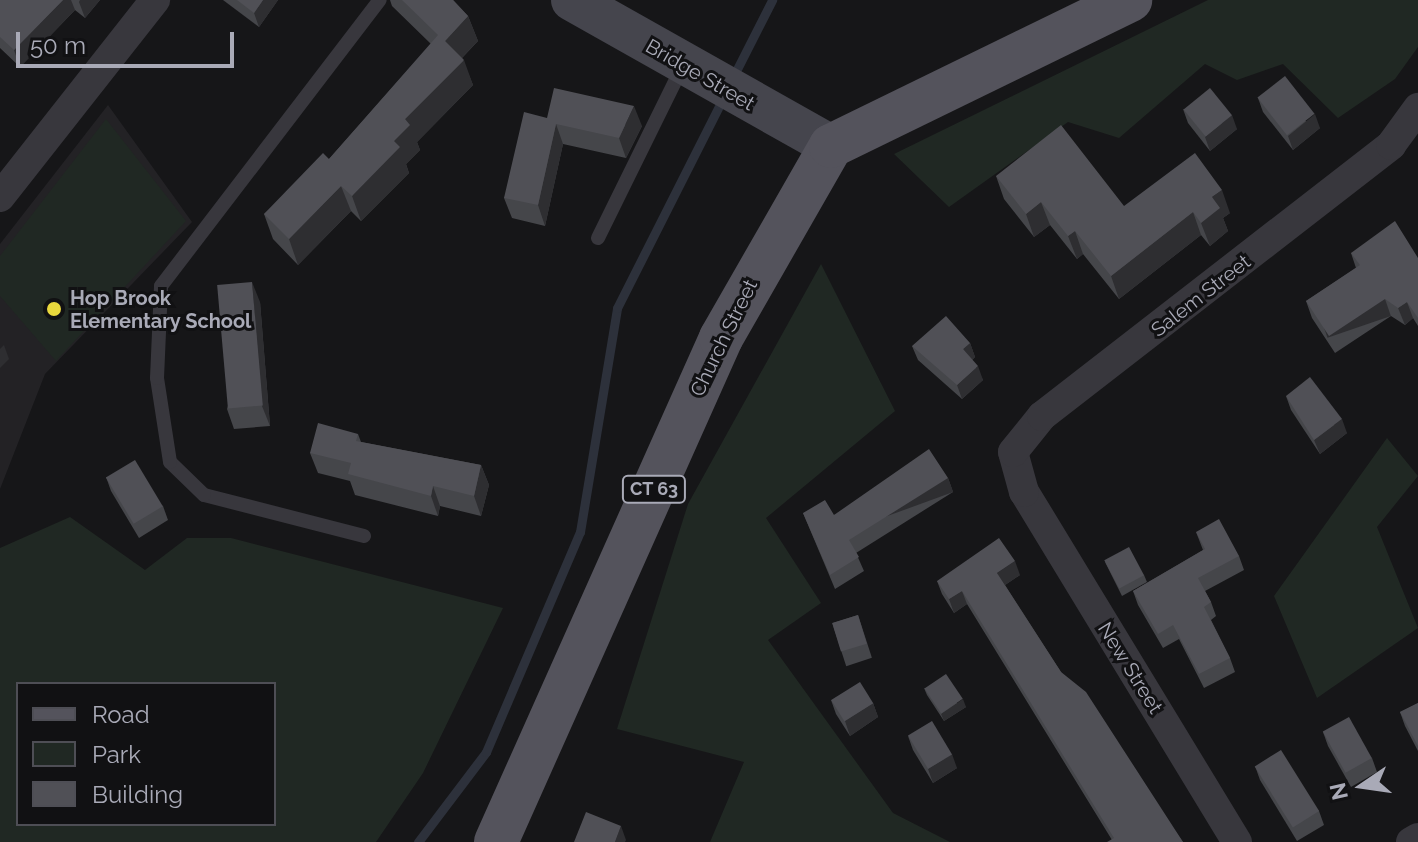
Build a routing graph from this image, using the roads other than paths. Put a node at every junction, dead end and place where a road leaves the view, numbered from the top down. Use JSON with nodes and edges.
{"nodes":[{"id":1,"x":155,"y":0,"type":"edge"},
{"id":2,"x":380,"y":0,"type":"edge"},
{"id":3,"x":572,"y":0,"type":"edge"},
{"id":4,"x":1130,"y":0,"type":"edge"},
{"id":5,"x":693,"y":71,"type":"junction"},
{"id":6,"x":1418,"y":108,"type":"edge"},
{"id":7,"x":1405,"y":145,"type":"edge"},
{"id":8,"x":831,"y":146,"type":"junction"},
{"id":9,"x":0,"y":197,"type":"edge"},
{"id":10,"x":598,"y":238,"type":"dead end"},
{"id":11,"x":1024,"y":492,"type":"joint"},
{"id":12,"x":364,"y":536,"type":"dead end"},
{"id":13,"x":1418,"y":838,"type":"edge"},
{"id":14,"x":496,"y":842,"type":"edge"},
{"id":15,"x":1237,"y":842,"type":"edge"},
{"id":16,"x":1411,"y":842,"type":"edge"}],
"edges":[{"from":1,"to":9,"type":"street"},
{"from":2,"to":12,"type":"lane"},
{"from":3,"to":5,"type":"main road","name":"Bridge Street"},
{"from":4,"to":8,"type":"main road"},
{"from":5,"to":8,"type":"main road","name":"Bridge Street"},
{"from":5,"to":10,"type":"lane"},
{"from":6,"to":7,"type":"street","name":"Salem Street"},
{"from":7,"to":11,"type":"street","name":"Salem Street"},
{"from":8,"to":14,"type":"main road","name":"Church Street","number":"CT 63"},
{"from":11,"to":15,"type":"street","name":"New Street"},
{"from":13,"to":16,"type":"street"}]}
